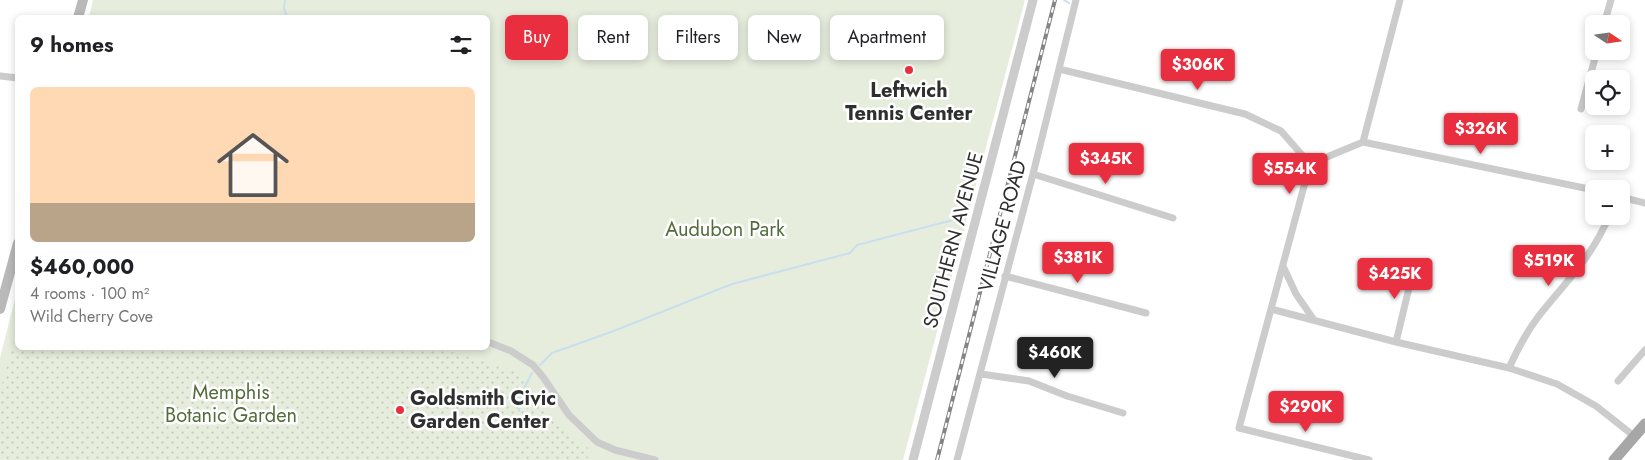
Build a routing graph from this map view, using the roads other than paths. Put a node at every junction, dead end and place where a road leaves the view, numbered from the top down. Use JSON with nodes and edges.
{"nodes":[{"id":1,"x":83,"y":0,"type":"edge"},
{"id":2,"x":1033,"y":0,"type":"edge"},
{"id":3,"x":1076,"y":0,"type":"edge"},
{"id":4,"x":1400,"y":0,"type":"edge"},
{"id":5,"x":1611,"y":0,"type":"edge"},
{"id":6,"x":79,"y":15,"type":"edge"},
{"id":7,"x":1607,"y":15,"type":"edge"},
{"id":8,"x":1595,"y":60,"type":"edge"},
{"id":9,"x":1059,"y":69,"type":"junction"},
{"id":10,"x":0,"y":76,"type":"edge"},
{"id":11,"x":15,"y":78,"type":"edge"},
{"id":12,"x":1581,"y":109,"type":"dead end"},
{"id":13,"x":1363,"y":142,"type":"junction"},
{"id":14,"x":1310,"y":164,"type":"junction"},
{"id":15,"x":1033,"y":174,"type":"junction"},
{"id":16,"x":1585,"y":188,"type":"edge"},
{"id":17,"x":1630,"y":199,"type":"edge"},
{"id":18,"x":1645,"y":203,"type":"edge"},
{"id":19,"x":1173,"y":218,"type":"dead end"},
{"id":20,"x":1605,"y":225,"type":"edge"},
{"id":21,"x":15,"y":254,"type":"edge"},
{"id":22,"x":1415,"y":263,"type":"dead end"},
{"id":23,"x":1282,"y":266,"type":"junction"},
{"id":24,"x":1005,"y":276,"type":"junction"},
{"id":25,"x":0,"y":309,"type":"edge"},
{"id":26,"x":1271,"y":309,"type":"junction"},
{"id":27,"x":1146,"y":313,"type":"dead end"},
{"id":28,"x":1314,"y":320,"type":"junction"},
{"id":29,"x":1396,"y":342,"type":"junction"},
{"id":30,"x":490,"y":343,"type":"edge"},
{"id":31,"x":1645,"y":350,"type":"edge"},
{"id":32,"x":1509,"y":368,"type":"junction"},
{"id":33,"x":980,"y":374,"type":"junction"},
{"id":34,"x":1618,"y":381,"type":"dead end"},
{"id":35,"x":1123,"y":413,"type":"dead end"},
{"id":36,"x":1645,"y":424,"type":"edge"},
{"id":37,"x":1634,"y":436,"type":"junction"},
{"id":38,"x":656,"y":460,"type":"edge"},
{"id":39,"x":913,"y":460,"type":"edge"},
{"id":40,"x":957,"y":460,"type":"edge"},
{"id":41,"x":1369,"y":460,"type":"edge"},
{"id":42,"x":1614,"y":460,"type":"edge"}],
"edges":[{"from":1,"to":6,"type":"main road"},
{"from":2,"to":39,"type":"street","name":"SOUTHERN AVENUE"},
{"from":3,"to":9,"type":"street","name":"VILLAGE ROAD"},
{"from":4,"to":13,"type":"street"},
{"from":5,"to":7,"type":"street"},
{"from":8,"to":12,"type":"street"},
{"from":9,"to":14,"type":"street"},
{"from":9,"to":15,"type":"street","name":"VILLAGE ROAD"},
{"from":10,"to":11,"type":"street"},
{"from":13,"to":14,"type":"street"},
{"from":13,"to":16,"type":"street"},
{"from":14,"to":23,"type":"street"},
{"from":15,"to":19,"type":"street"},
{"from":15,"to":24,"type":"street","name":"VILLAGE ROAD"},
{"from":17,"to":18,"type":"street"},
{"from":20,"to":32,"type":"street"},
{"from":21,"to":25,"type":"main road"},
{"from":22,"to":29,"type":"street"},
{"from":23,"to":26,"type":"street"},
{"from":23,"to":28,"type":"street"},
{"from":24,"to":27,"type":"street"},
{"from":24,"to":33,"type":"street","name":"VILLAGE ROAD"},
{"from":26,"to":28,"type":"street"},
{"from":26,"to":41,"type":"street"},
{"from":28,"to":29,"type":"street"},
{"from":29,"to":32,"type":"street"},
{"from":30,"to":38,"type":"street"},
{"from":31,"to":34,"type":"street"},
{"from":32,"to":37,"type":"street"},
{"from":33,"to":35,"type":"street"},
{"from":33,"to":40,"type":"street","name":"VILLAGE ROAD"},
{"from":36,"to":37,"type":"main road"},
{"from":37,"to":42,"type":"main road"}]}
